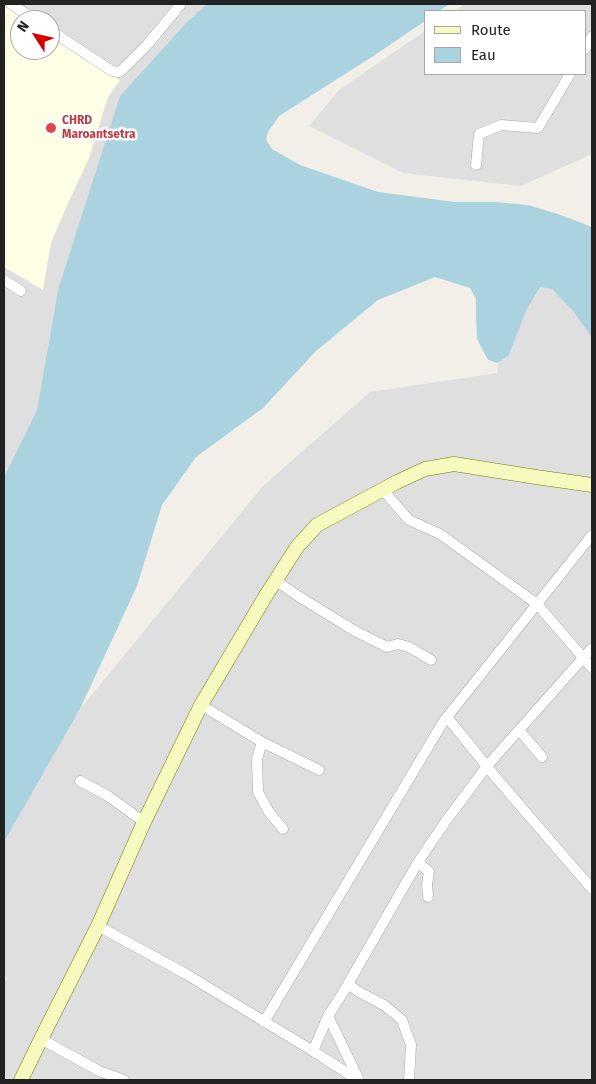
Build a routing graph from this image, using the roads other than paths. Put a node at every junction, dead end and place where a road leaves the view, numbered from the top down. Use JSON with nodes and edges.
{"nodes":[{"id":1,"x":181,"y":4,"type":"edge"},
{"id":2,"x":592,"y":36,"type":"edge"},
{"id":3,"x":60,"y":37,"type":"edge"},
{"id":4,"x":586,"y":47,"type":"edge"},
{"id":5,"x":569,"y":75,"type":"edge"},
{"id":6,"x":476,"y":165,"type":"dead end"},
{"id":7,"x":4,"y":280,"type":"edge"},
{"id":8,"x":21,"y":291,"type":"dead end"},
{"id":9,"x":592,"y":485,"type":"edge"},
{"id":10,"x":383,"y":490,"type":"junction"},
{"id":11,"x":592,"y":535,"type":"edge"},
{"id":12,"x":275,"y":580,"type":"junction"},
{"id":13,"x":537,"y":604,"type":"junction"},
{"id":14,"x":592,"y":648,"type":"edge"},
{"id":15,"x":583,"y":658,"type":"junction"},
{"id":16,"x":431,"y":660,"type":"dead end"},
{"id":17,"x":592,"y":668,"type":"edge"},
{"id":18,"x":201,"y":705,"type":"junction"},
{"id":19,"x":447,"y":717,"type":"junction"},
{"id":20,"x":518,"y":730,"type":"junction"},
{"id":21,"x":262,"y":742,"type":"junction"},
{"id":22,"x":542,"y":757,"type":"dead end"},
{"id":23,"x":487,"y":766,"type":"junction"},
{"id":24,"x":318,"y":770,"type":"dead end"},
{"id":25,"x":80,"y":781,"type":"dead end"},
{"id":26,"x":144,"y":822,"type":"junction"},
{"id":27,"x":283,"y":829,"type":"dead end"},
{"id":28,"x":418,"y":862,"type":"junction"},
{"id":29,"x":592,"y":889,"type":"edge"},
{"id":30,"x":428,"y":897,"type":"dead end"},
{"id":31,"x":98,"y":926,"type":"junction"},
{"id":32,"x":348,"y":984,"type":"junction"},
{"id":33,"x":328,"y":1016,"type":"junction"},
{"id":34,"x":264,"y":1022,"type":"junction"},
{"id":35,"x":41,"y":1039,"type":"junction"},
{"id":36,"x":312,"y":1050,"type":"junction"},
{"id":37,"x":21,"y":1080,"type":"edge"},
{"id":38,"x":124,"y":1080,"type":"edge"},
{"id":39,"x":359,"y":1080,"type":"edge"},
{"id":40,"x":409,"y":1080,"type":"edge"}],
"edges":[{"from":1,"to":3,"type":"street"},
{"from":2,"to":4,"type":"street"},
{"from":5,"to":6,"type":"street"},
{"from":7,"to":8,"type":"street"},
{"from":9,"to":10,"type":"main road"},
{"from":10,"to":12,"type":"main road"},
{"from":10,"to":13,"type":"street"},
{"from":11,"to":13,"type":"street"},
{"from":12,"to":16,"type":"street"},
{"from":12,"to":18,"type":"main road"},
{"from":13,"to":15,"type":"street"},
{"from":13,"to":19,"type":"street"},
{"from":14,"to":15,"type":"street"},
{"from":15,"to":17,"type":"street"},
{"from":15,"to":20,"type":"street"},
{"from":18,"to":21,"type":"street"},
{"from":18,"to":26,"type":"main road"},
{"from":19,"to":23,"type":"street"},
{"from":19,"to":34,"type":"street"},
{"from":20,"to":22,"type":"street"},
{"from":20,"to":23,"type":"street"},
{"from":21,"to":24,"type":"street"},
{"from":21,"to":27,"type":"street"},
{"from":23,"to":28,"type":"street"},
{"from":23,"to":29,"type":"street"},
{"from":25,"to":26,"type":"street"},
{"from":26,"to":31,"type":"main road"},
{"from":28,"to":30,"type":"street"},
{"from":28,"to":32,"type":"street"},
{"from":31,"to":34,"type":"street"},
{"from":31,"to":35,"type":"main road"},
{"from":32,"to":33,"type":"street"},
{"from":32,"to":40,"type":"street"},
{"from":33,"to":36,"type":"street"},
{"from":33,"to":39,"type":"street"},
{"from":34,"to":36,"type":"street"},
{"from":35,"to":37,"type":"main road"},
{"from":35,"to":38,"type":"street"},
{"from":36,"to":39,"type":"street"}]}
